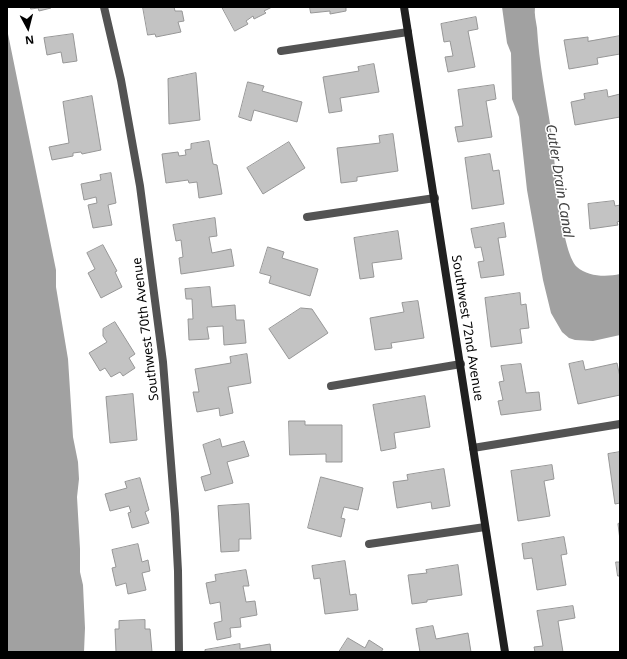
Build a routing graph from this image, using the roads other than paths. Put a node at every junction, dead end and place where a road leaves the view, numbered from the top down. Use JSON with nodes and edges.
{"nodes":[{"id":1,"x":104,"y":7,"type":"edge"},
{"id":2,"x":404,"y":7,"type":"edge"},
{"id":3,"x":408,"y":32,"type":"junction"},
{"id":4,"x":281,"y":51,"type":"dead end"},
{"id":5,"x":435,"y":198,"type":"junction"},
{"id":6,"x":307,"y":217,"type":"dead end"},
{"id":7,"x":461,"y":364,"type":"junction"},
{"id":8,"x":331,"y":386,"type":"dead end"},
{"id":9,"x":620,"y":424,"type":"edge"},
{"id":10,"x":473,"y":448,"type":"junction"},
{"id":11,"x":485,"y":528,"type":"junction"},
{"id":12,"x":369,"y":544,"type":"dead end"},
{"id":13,"x":179,"y":652,"type":"edge"},
{"id":14,"x":505,"y":652,"type":"edge"}],
"edges":[{"from":1,"to":13,"type":"street","name":"Southwest 70th Avenue"},
{"from":2,"to":3,"type":"street","name":"Southwest 72nd Avenue"},
{"from":3,"to":4,"type":"street"},
{"from":3,"to":5,"type":"street","name":"Southwest 72nd Avenue"},
{"from":5,"to":6,"type":"street"},
{"from":5,"to":7,"type":"street","name":"Southwest 72nd Avenue"},
{"from":7,"to":8,"type":"street"},
{"from":7,"to":10,"type":"street","name":"Southwest 72nd Avenue"},
{"from":9,"to":10,"type":"street"},
{"from":10,"to":11,"type":"street","name":"Southwest 72nd Avenue"},
{"from":11,"to":12,"type":"street"},
{"from":11,"to":14,"type":"street","name":"Southwest 72nd Avenue"}]}
